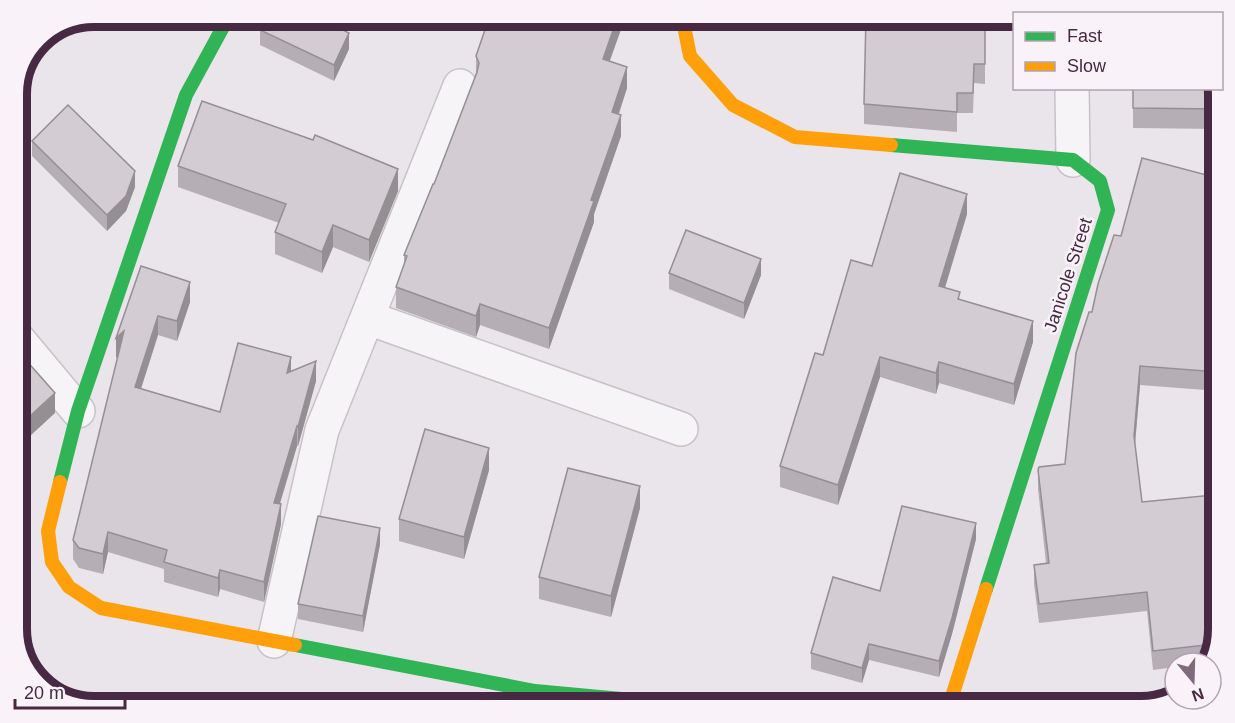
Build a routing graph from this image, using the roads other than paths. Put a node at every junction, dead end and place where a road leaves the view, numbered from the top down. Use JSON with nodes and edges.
{"nodes":[{"id":1,"x":223,"y":27,"type":"edge"},
{"id":2,"x":684,"y":27,"type":"edge"},
{"id":3,"x":460,"y":86,"type":"dead end"},
{"id":4,"x":1072,"y":90,"type":"edge"},
{"id":5,"x":1073,"y":160,"type":"junction"},
{"id":6,"x":368,"y":318,"type":"junction"},
{"id":7,"x":27,"y":350,"type":"edge"},
{"id":8,"x":78,"y":411,"type":"junction"},
{"id":9,"x":681,"y":429,"type":"dead end"},
{"id":10,"x":274,"y":641,"type":"junction"},
{"id":11,"x":513,"y":696,"type":"edge"},
{"id":12,"x":953,"y":696,"type":"edge"}],
"edges":[{"from":1,"to":8,"type":"street"},
{"from":2,"to":5,"type":"street"},
{"from":3,"to":6,"type":"street"},
{"from":4,"to":5,"type":"street"},
{"from":5,"to":12,"type":"street","name":"Janicole Street"},
{"from":6,"to":9,"type":"street"},
{"from":6,"to":10,"type":"street"},
{"from":7,"to":8,"type":"street"},
{"from":8,"to":10,"type":"street"},
{"from":10,"to":11,"type":"street"}]}
